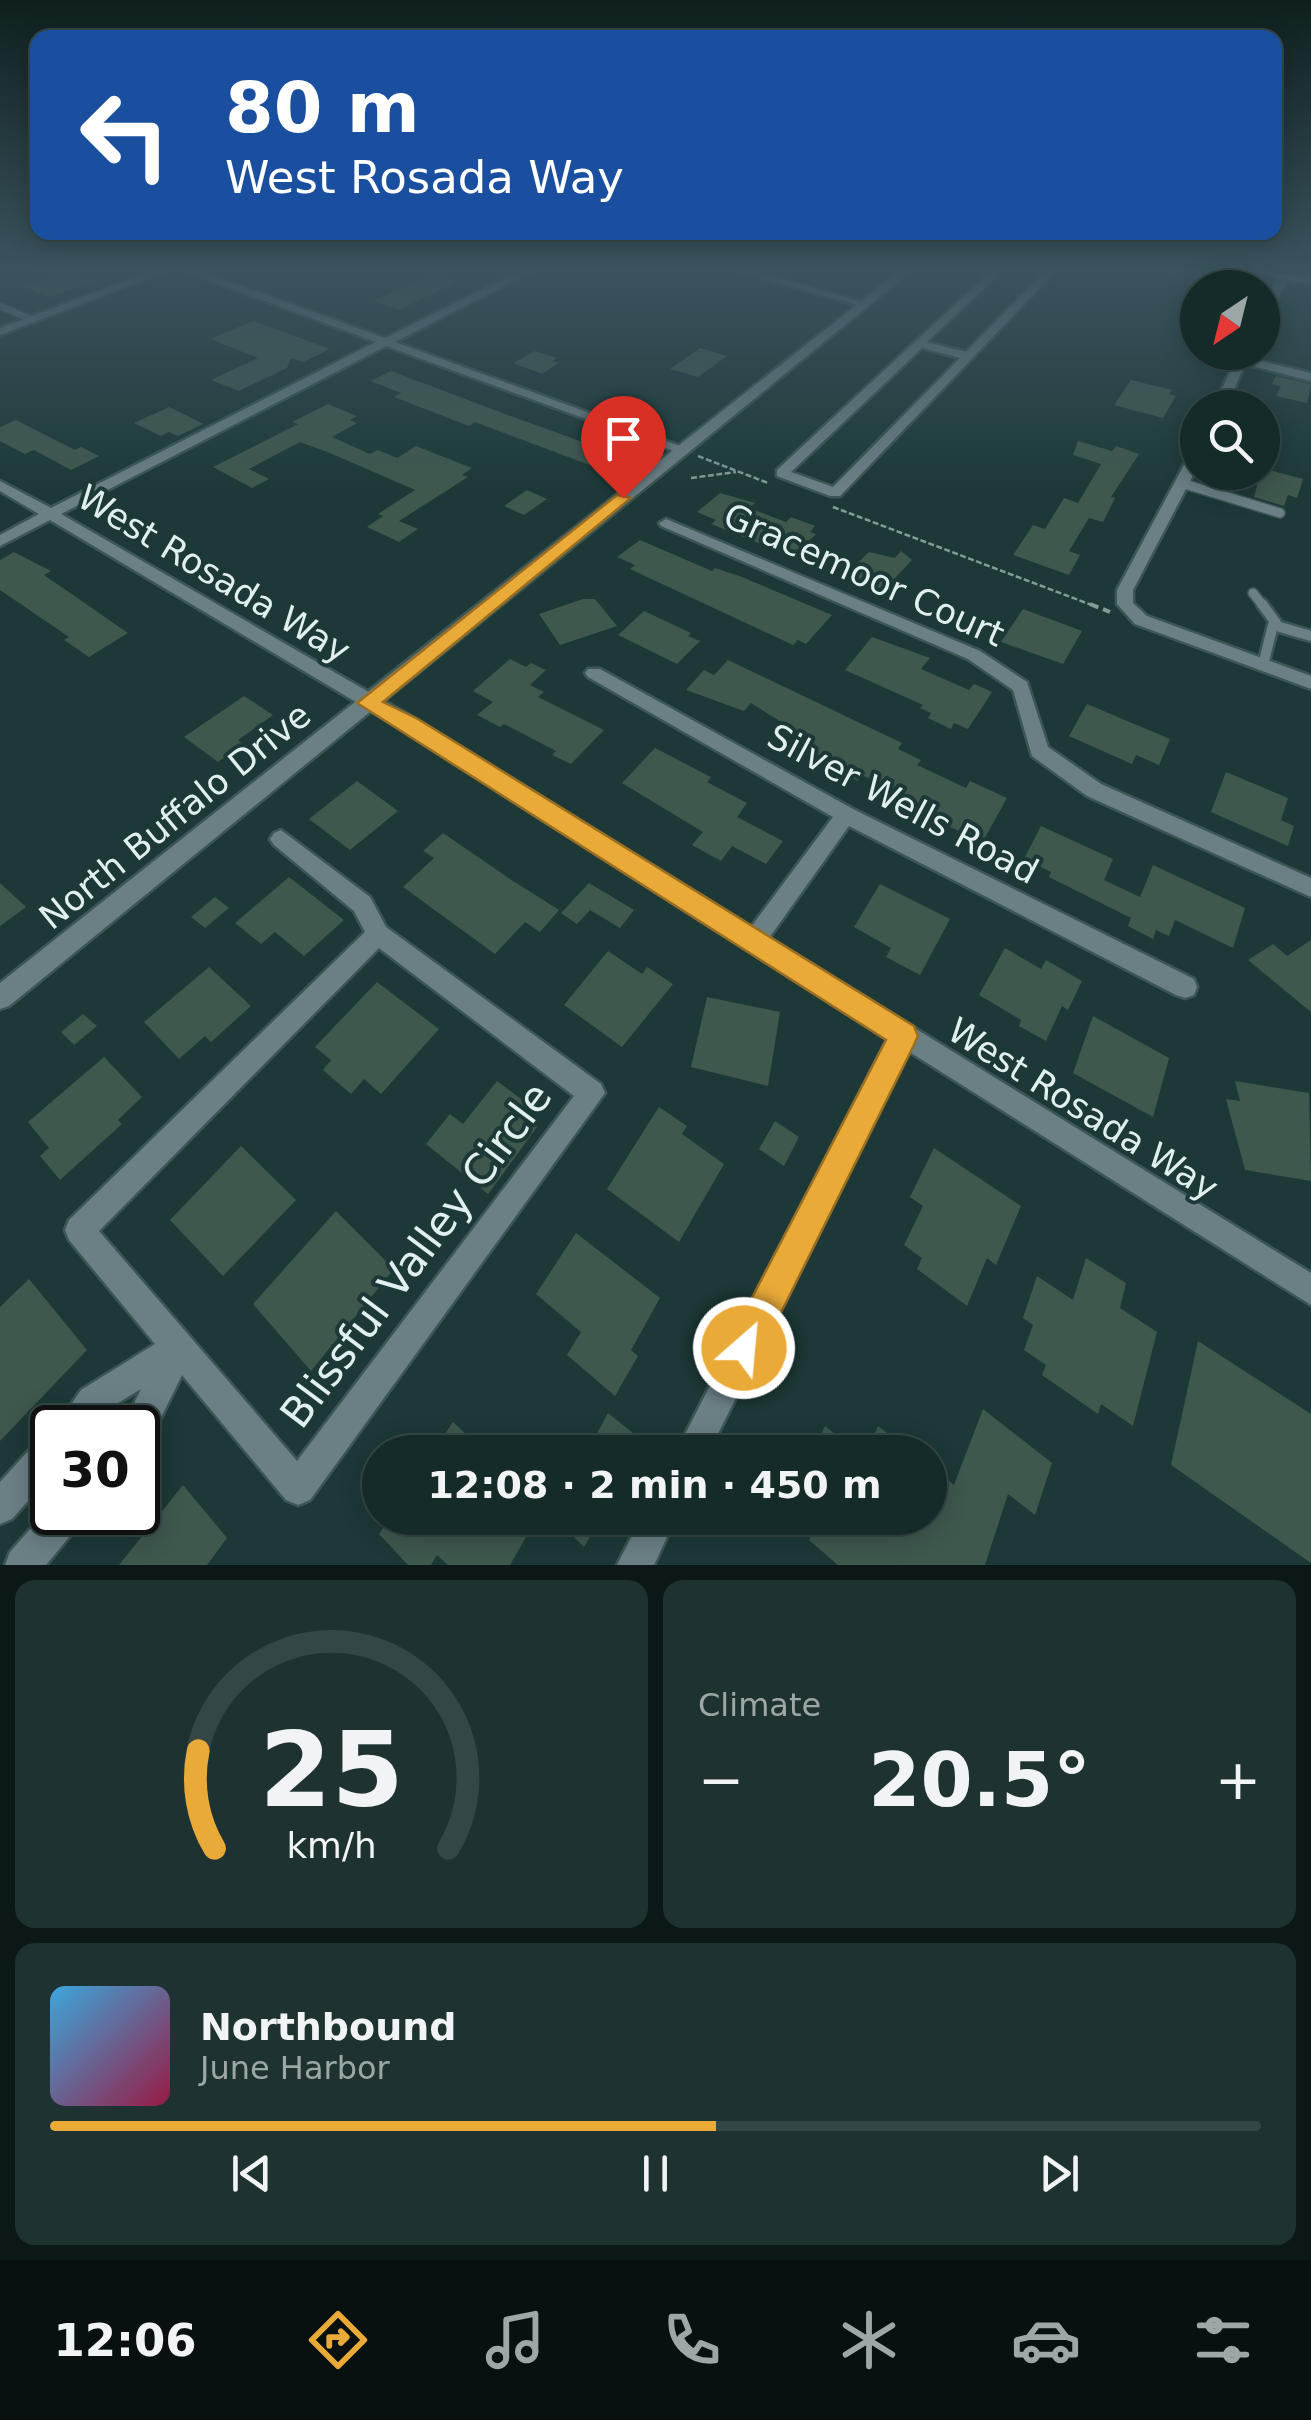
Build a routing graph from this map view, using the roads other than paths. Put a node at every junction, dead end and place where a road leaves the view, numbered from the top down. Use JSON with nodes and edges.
{"nodes":[{"id":1,"x":378,"y":345,"type":"edge"},
{"id":2,"x":392,"y":345,"type":"edge"},
{"id":3,"x":815,"y":345,"type":"edge"},
{"id":4,"x":919,"y":345,"type":"edge"},
{"id":5,"x":924,"y":345,"type":"edge"},
{"id":6,"x":979,"y":345,"type":"edge"},
{"id":7,"x":968,"y":356,"type":"junction"},
{"id":8,"x":1280,"y":367,"type":"edge"},
{"id":9,"x":1311,"y":377,"type":"edge"},
{"id":10,"x":684,"y":450,"type":"junction"},
{"id":11,"x":0,"y":484,"type":"edge"},
{"id":12,"x":1180,"y":484,"type":"edge"},
{"id":13,"x":1205,"y":490,"type":"edge"},
{"id":14,"x":1217,"y":490,"type":"edge"},
{"id":15,"x":1211,"y":492,"type":"junction"},
{"id":16,"x":1280,"y":513,"type":"dead end"},
{"id":17,"x":52,"y":515,"type":"junction"},
{"id":18,"x":666,"y":523,"type":"dead end"},
{"id":19,"x":0,"y":541,"type":"edge"},
{"id":20,"x":1253,"y":593,"type":"dead end"},
{"id":21,"x":1276,"y":624,"type":"junction"},
{"id":22,"x":1311,"y":636,"type":"edge"},
{"id":23,"x":1264,"y":666,"type":"junction"},
{"id":24,"x":594,"y":673,"type":"dead end"},
{"id":25,"x":1311,"y":683,"type":"edge"},
{"id":26,"x":368,"y":703,"type":"junction"},
{"id":27,"x":846,"y":815,"type":"junction"},
{"id":28,"x":281,"y":839,"type":"dead end"},
{"id":29,"x":1311,"y":888,"type":"edge"},
{"id":30,"x":378,"y":934,"type":"junction"},
{"id":31,"x":754,"y":941,"type":"junction"},
{"id":32,"x":1185,"y":987,"type":"dead end"},
{"id":33,"x":0,"y":998,"type":"edge"},
{"id":34,"x":904,"y":1036,"type":"junction"},
{"id":35,"x":1311,"y":1290,"type":"edge"},
{"id":36,"x":179,"y":1347,"type":"junction"},
{"id":37,"x":89,"y":1405,"type":"edge"},
{"id":38,"x":150,"y":1405,"type":"edge"},
{"id":39,"x":701,"y":1435,"type":"edge"},
{"id":40,"x":30,"y":1476,"type":"edge"},
{"id":41,"x":0,"y":1507,"type":"edge"},
{"id":42,"x":49,"y":1535,"type":"edge"},
{"id":43,"x":650,"y":1535,"type":"edge"},
{"id":44,"x":24,"y":1565,"type":"edge"},
{"id":45,"x":634,"y":1565,"type":"edge"}],
"edges":[{"from":1,"to":17,"type":"street"},
{"from":2,"to":10,"type":"street"},
{"from":3,"to":10,"type":"street","name":"North Buffalo Drive"},
{"from":4,"to":7,"type":"street"},
{"from":5,"to":7,"type":"street"},
{"from":6,"to":7,"type":"street"},
{"from":8,"to":9,"type":"street"},
{"from":10,"to":26,"type":"street","name":"North Buffalo Drive"},
{"from":11,"to":17,"type":"street","name":"West Rosada Way"},
{"from":12,"to":23,"type":"street"},
{"from":13,"to":15,"type":"lane"},
{"from":14,"to":15,"type":"lane"},
{"from":15,"to":16,"type":"lane"},
{"from":17,"to":19,"type":"street"},
{"from":17,"to":26,"type":"street","name":"West Rosada Way"},
{"from":18,"to":29,"type":"street","name":"Gracemoor Court"},
{"from":20,"to":21,"type":"lane"},
{"from":21,"to":22,"type":"lane"},
{"from":21,"to":23,"type":"lane"},
{"from":23,"to":25,"type":"street"},
{"from":24,"to":27,"type":"street","name":"Silver Wells Road"},
{"from":26,"to":31,"type":"street","name":"West Rosada Way"},
{"from":26,"to":33,"type":"street","name":"North Buffalo Drive"},
{"from":27,"to":31,"type":"street"},
{"from":27,"to":32,"type":"street","name":"Silver Wells Road"},
{"from":28,"to":30,"type":"street","name":"Blissful Valley Circle"},
{"from":30,"to":36,"type":"street","name":"Blissful Valley Circle"},
{"from":30,"to":36,"type":"street","name":"Blissful Valley Circle"},
{"from":31,"to":34,"type":"street","name":"West Rosada Way"},
{"from":34,"to":35,"type":"street","name":"West Rosada Way"},
{"from":34,"to":39,"type":"street"},
{"from":36,"to":37,"type":"street"},
{"from":36,"to":38,"type":"street"},
{"from":40,"to":41,"type":"street"},
{"from":42,"to":44,"type":"street"},
{"from":43,"to":45,"type":"street"}]}
